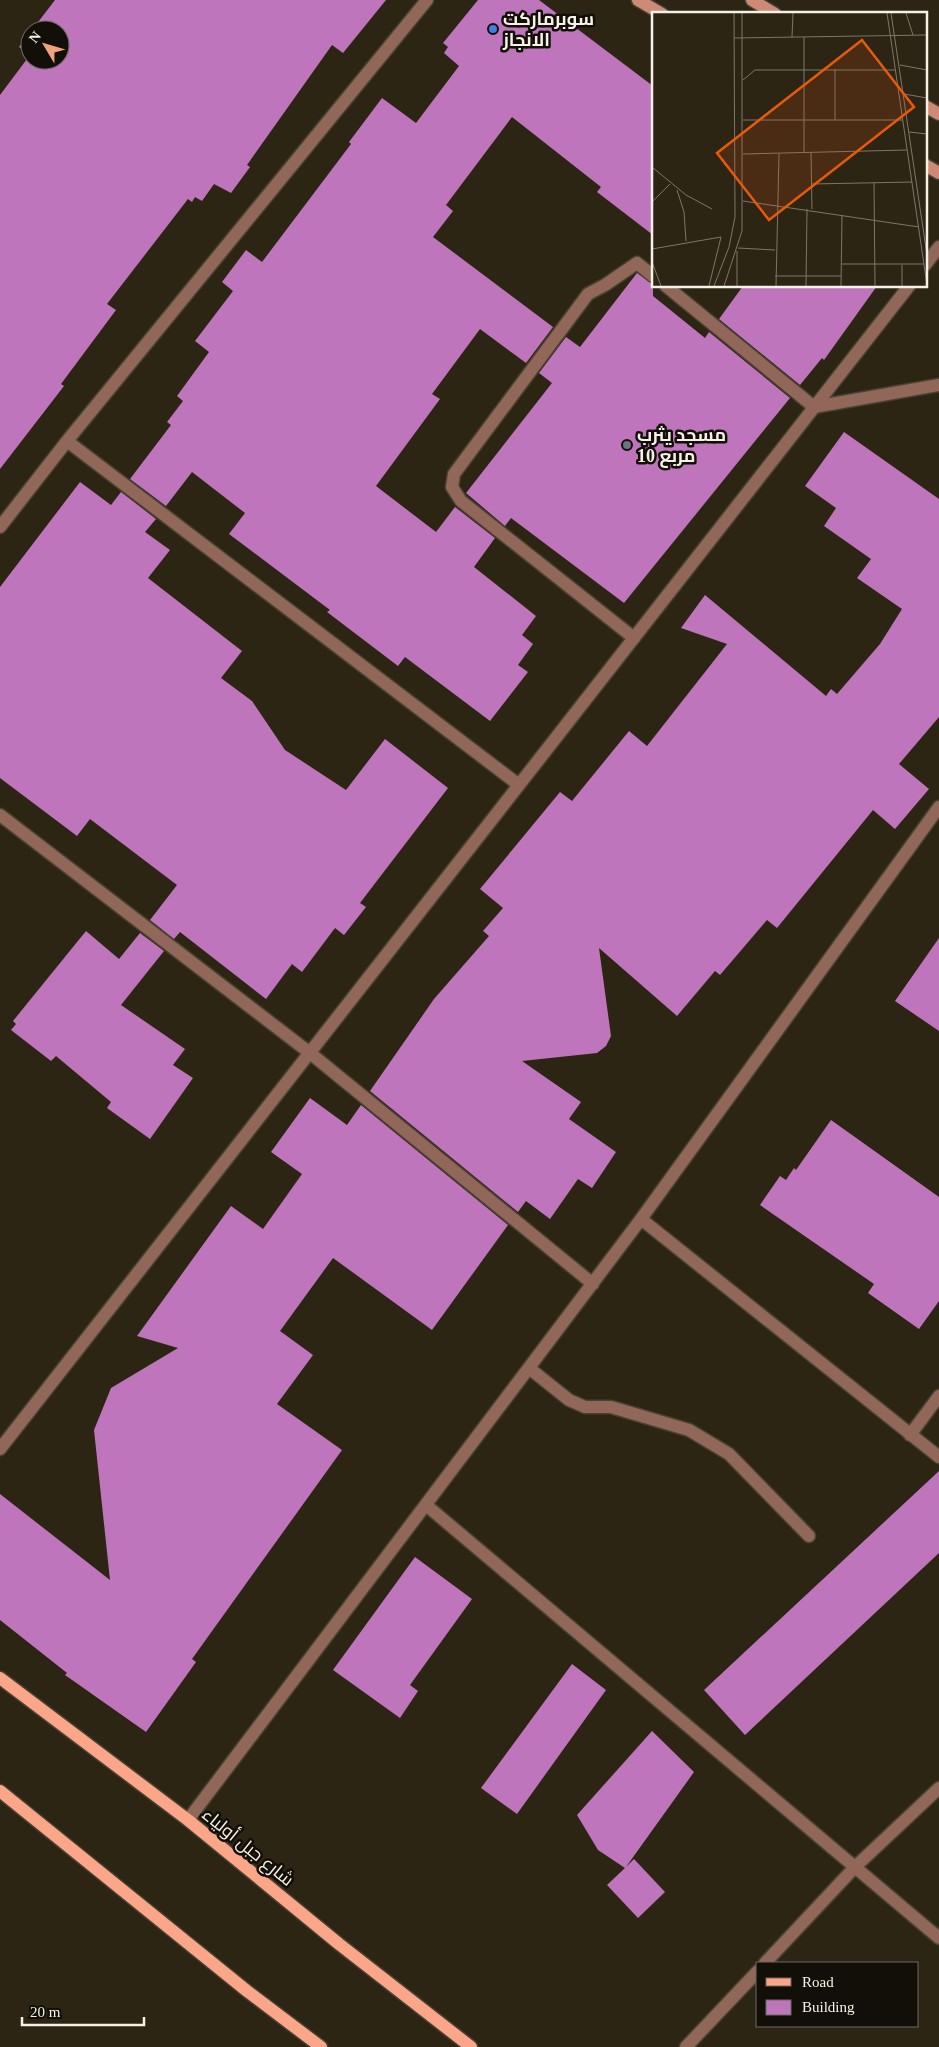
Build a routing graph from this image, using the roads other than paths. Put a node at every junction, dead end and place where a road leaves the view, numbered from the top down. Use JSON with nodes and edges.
{"nodes":[{"id":1,"x":427,"y":0,"type":"edge"},
{"id":2,"x":638,"y":0,"type":"edge"},
{"id":3,"x":757,"y":1,"type":"edge"},
{"id":4,"x":659,"y":12,"type":"edge"},
{"id":5,"x":772,"y":12,"type":"edge"},
{"id":6,"x":926,"y":107,"type":"edge"},
{"id":7,"x":939,"y":114,"type":"edge"},
{"id":8,"x":926,"y":166,"type":"edge"},
{"id":9,"x":939,"y":172,"type":"edge"},
{"id":10,"x":939,"y":247,"type":"edge"},
{"id":11,"x":926,"y":264,"type":"edge"},
{"id":12,"x":652,"y":275,"type":"edge"},
{"id":13,"x":668,"y":288,"type":"edge"},
{"id":14,"x":907,"y":288,"type":"edge"},
{"id":15,"x":939,"y":385,"type":"edge"},
{"id":16,"x":814,"y":407,"type":"junction"},
{"id":17,"x":67,"y":441,"type":"junction"},
{"id":18,"x":0,"y":527,"type":"edge"},
{"id":19,"x":634,"y":638,"type":"junction"},
{"id":20,"x":519,"y":785,"type":"junction"},
{"id":21,"x":939,"y":807,"type":"edge"},
{"id":22,"x":0,"y":815,"type":"edge"},
{"id":23,"x":310,"y":1054,"type":"junction"},
{"id":24,"x":641,"y":1219,"type":"junction"},
{"id":25,"x":593,"y":1284,"type":"junction"},
{"id":26,"x":529,"y":1368,"type":"junction"},
{"id":27,"x":939,"y":1396,"type":"edge"},
{"id":28,"x":910,"y":1436,"type":"junction"},
{"id":29,"x":0,"y":1449,"type":"edge"},
{"id":30,"x":939,"y":1457,"type":"edge"},
{"id":31,"x":426,"y":1505,"type":"junction"},
{"id":32,"x":809,"y":1536,"type":"dead end"},
{"id":33,"x":0,"y":1678,"type":"edge"},
{"id":34,"x":939,"y":1788,"type":"edge"},
{"id":35,"x":0,"y":1791,"type":"edge"},
{"id":36,"x":188,"y":1820,"type":"junction"},
{"id":37,"x":856,"y":1867,"type":"junction"},
{"id":38,"x":939,"y":1938,"type":"edge"},
{"id":39,"x":766,"y":1962,"type":"edge"},
{"id":40,"x":756,"y":1973,"type":"edge"},
{"id":41,"x":322,"y":2047,"type":"edge"},
{"id":42,"x":471,"y":2047,"type":"edge"},
{"id":43,"x":686,"y":2047,"type":"edge"}],
"edges":[{"from":1,"to":17,"type":"street"},
{"from":2,"to":4,"type":"street"},
{"from":3,"to":5,"type":"street"},
{"from":6,"to":7,"type":"street"},
{"from":8,"to":9,"type":"street"},
{"from":10,"to":11,"type":"street"},
{"from":12,"to":19,"type":"street"},
{"from":13,"to":16,"type":"street"},
{"from":14,"to":16,"type":"street"},
{"from":15,"to":16,"type":"street"},
{"from":16,"to":19,"type":"street"},
{"from":17,"to":18,"type":"street"},
{"from":17,"to":20,"type":"street"},
{"from":19,"to":20,"type":"street"},
{"from":20,"to":23,"type":"street"},
{"from":21,"to":24,"type":"street"},
{"from":22,"to":23,"type":"street"},
{"from":23,"to":25,"type":"street"},
{"from":23,"to":29,"type":"street"},
{"from":24,"to":25,"type":"street"},
{"from":24,"to":28,"type":"street"},
{"from":25,"to":26,"type":"street"},
{"from":26,"to":31,"type":"street"},
{"from":26,"to":32,"type":"street"},
{"from":27,"to":28,"type":"street"},
{"from":28,"to":30,"type":"street"},
{"from":31,"to":36,"type":"street"},
{"from":31,"to":37,"type":"street"},
{"from":33,"to":36,"type":"main road","name":"شارع جبل أولياء"},
{"from":34,"to":37,"type":"street"},
{"from":35,"to":41,"type":"main road"},
{"from":36,"to":42,"type":"main road","name":"شارع جبل أولياء"},
{"from":37,"to":38,"type":"street"},
{"from":37,"to":39,"type":"street"},
{"from":40,"to":43,"type":"street"}]}
